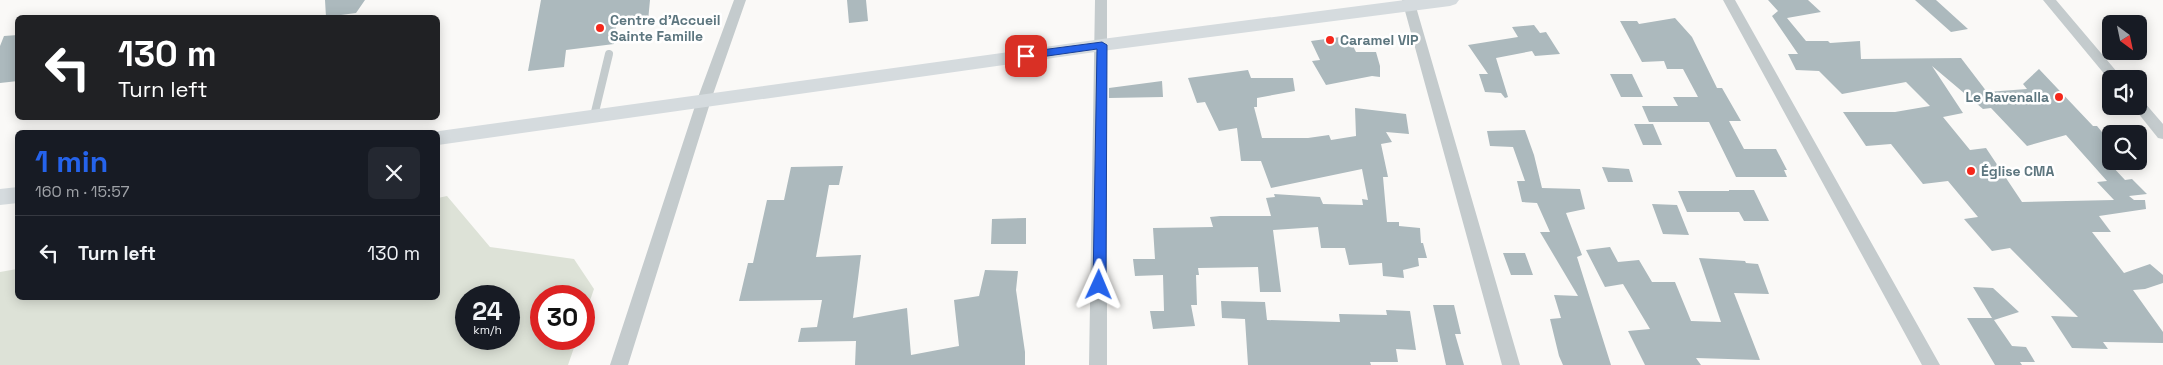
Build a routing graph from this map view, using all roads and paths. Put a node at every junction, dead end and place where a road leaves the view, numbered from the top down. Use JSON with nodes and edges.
{"nodes":[{"id":1,"x":740,"y":0,"type":"edge"},
{"id":2,"x":1101,"y":0,"type":"edge"},
{"id":3,"x":1450,"y":0,"type":"edge"},
{"id":4,"x":1729,"y":0,"type":"edge"},
{"id":5,"x":2049,"y":0,"type":"edge"},
{"id":6,"x":1409,"y":3,"type":"edge"},
{"id":7,"x":1102,"y":45,"type":"junction"},
{"id":8,"x":609,"y":54,"type":"dead end"},
{"id":9,"x":2108,"y":70,"type":"edge"},
{"id":10,"x":704,"y":100,"type":"junction"},
{"id":11,"x":2147,"y":115,"type":"edge"},
{"id":12,"x":594,"y":116,"type":"junction"},
{"id":13,"x":2163,"y":134,"type":"edge"},
{"id":14,"x":440,"y":138,"type":"edge"},
{"id":15,"x":15,"y":195,"type":"edge"},
{"id":16,"x":0,"y":197,"type":"edge"},
{"id":17,"x":620,"y":365,"type":"edge"},
{"id":18,"x":1098,"y":365,"type":"edge"},
{"id":19,"x":1511,"y":365,"type":"edge"},
{"id":20,"x":1931,"y":365,"type":"edge"}],
"edges":[{"from":1,"to":10,"type":"street"},
{"from":2,"to":7,"type":"street"},
{"from":3,"to":6,"type":"street"},
{"from":4,"to":20,"type":"street"},
{"from":5,"to":9,"type":"street"},
{"from":6,"to":7,"type":"street"},
{"from":6,"to":19,"type":"street"},
{"from":7,"to":10,"type":"street"},
{"from":7,"to":18,"type":"street"},
{"from":8,"to":12,"type":"lane"},
{"from":10,"to":12,"type":"street"},
{"from":10,"to":17,"type":"street"},
{"from":11,"to":13,"type":"street"},
{"from":12,"to":14,"type":"street"},
{"from":15,"to":16,"type":"street"}]}
